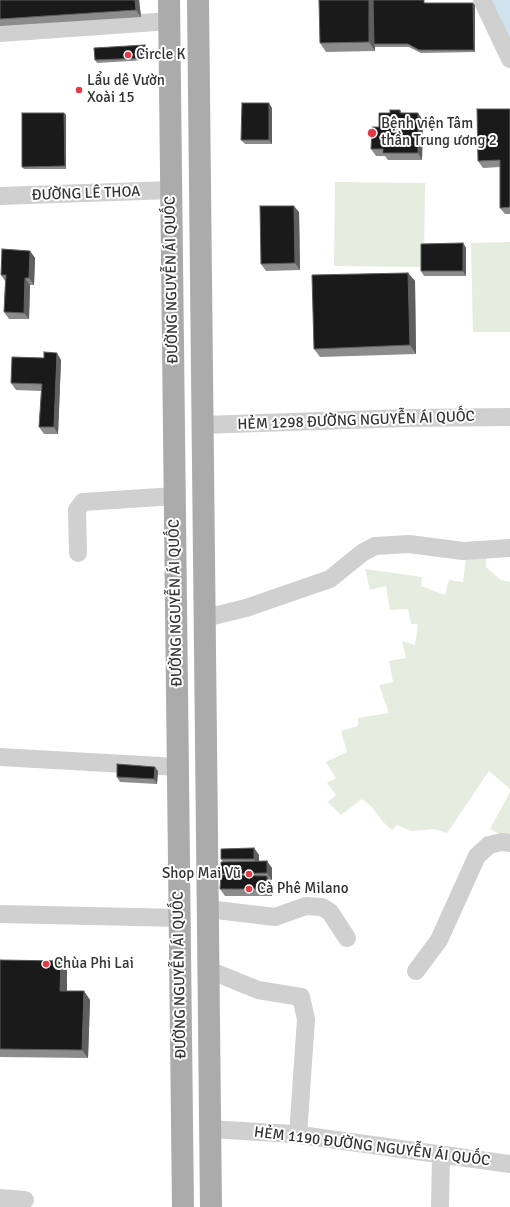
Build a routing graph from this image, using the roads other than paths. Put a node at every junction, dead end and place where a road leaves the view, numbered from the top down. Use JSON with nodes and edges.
{"nodes":[{"id":1,"x":198,"y":0,"type":"edge"},
{"id":2,"x":482,"y":0,"type":"edge"},
{"id":3,"x":170,"y":10,"type":"edge"},
{"id":4,"x":0,"y":33,"type":"edge"},
{"id":5,"x":510,"y":60,"type":"edge"},
{"id":6,"x":200,"y":189,"type":"junction"},
{"id":7,"x":171,"y":190,"type":"junction"},
{"id":8,"x":0,"y":196,"type":"edge"},
{"id":9,"x":510,"y":417,"type":"edge"},
{"id":10,"x":203,"y":425,"type":"junction"},
{"id":11,"x":175,"y":496,"type":"junction"},
{"id":12,"x":510,"y":548,"type":"edge"},
{"id":13,"x":78,"y":553,"type":"dead end"},
{"id":14,"x":205,"y":618,"type":"junction"},
{"id":15,"x":0,"y":757,"type":"edge"},
{"id":16,"x":178,"y":768,"type":"junction"},
{"id":17,"x":510,"y":843,"type":"edge"},
{"id":18,"x":208,"y":909,"type":"junction"},
{"id":19,"x":0,"y":914,"type":"edge"},
{"id":20,"x":180,"y":918,"type":"junction"},
{"id":21,"x":347,"y":938,"type":"dead end"},
{"id":22,"x":209,"y":970,"type":"junction"},
{"id":23,"x":416,"y":971,"type":"dead end"},
{"id":24,"x":210,"y":1129,"type":"junction"},
{"id":25,"x":298,"y":1135,"type":"junction"},
{"id":26,"x":441,"y":1155,"type":"junction"},
{"id":27,"x":510,"y":1164,"type":"edge"},
{"id":28,"x":0,"y":1198,"type":"edge"},
{"id":29,"x":25,"y":1200,"type":"dead end"},
{"id":30,"x":183,"y":1207,"type":"edge"},
{"id":31,"x":211,"y":1207,"type":"edge"},
{"id":32,"x":440,"y":1207,"type":"edge"}],
"edges":[{"from":1,"to":6,"type":"main road","name":"ĐƯỜNG NGUYỄN ÁI QUỐC"},
{"from":2,"to":5,"type":"street"},
{"from":3,"to":4,"type":"street"},
{"from":3,"to":7,"type":"main road","name":"ĐƯỜNG NGUYỄN ÁI QUỐC"},
{"from":6,"to":7,"type":"main road"},
{"from":6,"to":10,"type":"main road","name":"ĐƯỜNG NGUYỄN ÁI QUỐC"},
{"from":7,"to":8,"type":"street","name":"ĐƯỜNG LÊ THOA"},
{"from":7,"to":11,"type":"main road","name":"ĐƯỜNG NGUYỄN ÁI QUỐC"},
{"from":9,"to":10,"type":"street","name":"HẺM 1298 ĐƯỜNG NGUYỄN ÁI QUỐC"},
{"from":10,"to":14,"type":"main road","name":"ĐƯỜNG NGUYỄN ÁI QUỐC"},
{"from":11,"to":13,"type":"street"},
{"from":11,"to":16,"type":"main road","name":"ĐƯỜNG NGUYỄN ÁI QUỐC"},
{"from":12,"to":14,"type":"street"},
{"from":14,"to":18,"type":"main road","name":"ĐƯỜNG NGUYỄN ÁI QUỐC"},
{"from":15,"to":16,"type":"street"},
{"from":16,"to":20,"type":"main road","name":"ĐƯỜNG NGUYỄN ÁI QUỐC"},
{"from":17,"to":23,"type":"street"},
{"from":18,"to":21,"type":"street"},
{"from":18,"to":22,"type":"main road","name":"ĐƯỜNG NGUYỄN ÁI QUỐC"},
{"from":19,"to":20,"type":"street"},
{"from":20,"to":30,"type":"main road","name":"ĐƯỜNG NGUYỄN ÁI QUỐC"},
{"from":22,"to":24,"type":"main road","name":"ĐƯỜNG NGUYỄN ÁI QUỐC"},
{"from":22,"to":25,"type":"street"},
{"from":24,"to":25,"type":"street","name":"HẺM 1190 ĐƯỜNG NGUYỄN ÁI QUỐC"},
{"from":24,"to":31,"type":"main road","name":"ĐƯỜNG NGUYỄN ÁI QUỐC"},
{"from":25,"to":26,"type":"street","name":"HẺM 1190 ĐƯỜNG NGUYỄN ÁI QUỐC"},
{"from":26,"to":27,"type":"street","name":"HẺM 1190 ĐƯỜNG NGUYỄN ÁI QUỐC"},
{"from":26,"to":32,"type":"street"},
{"from":28,"to":29,"type":"street"}]}
